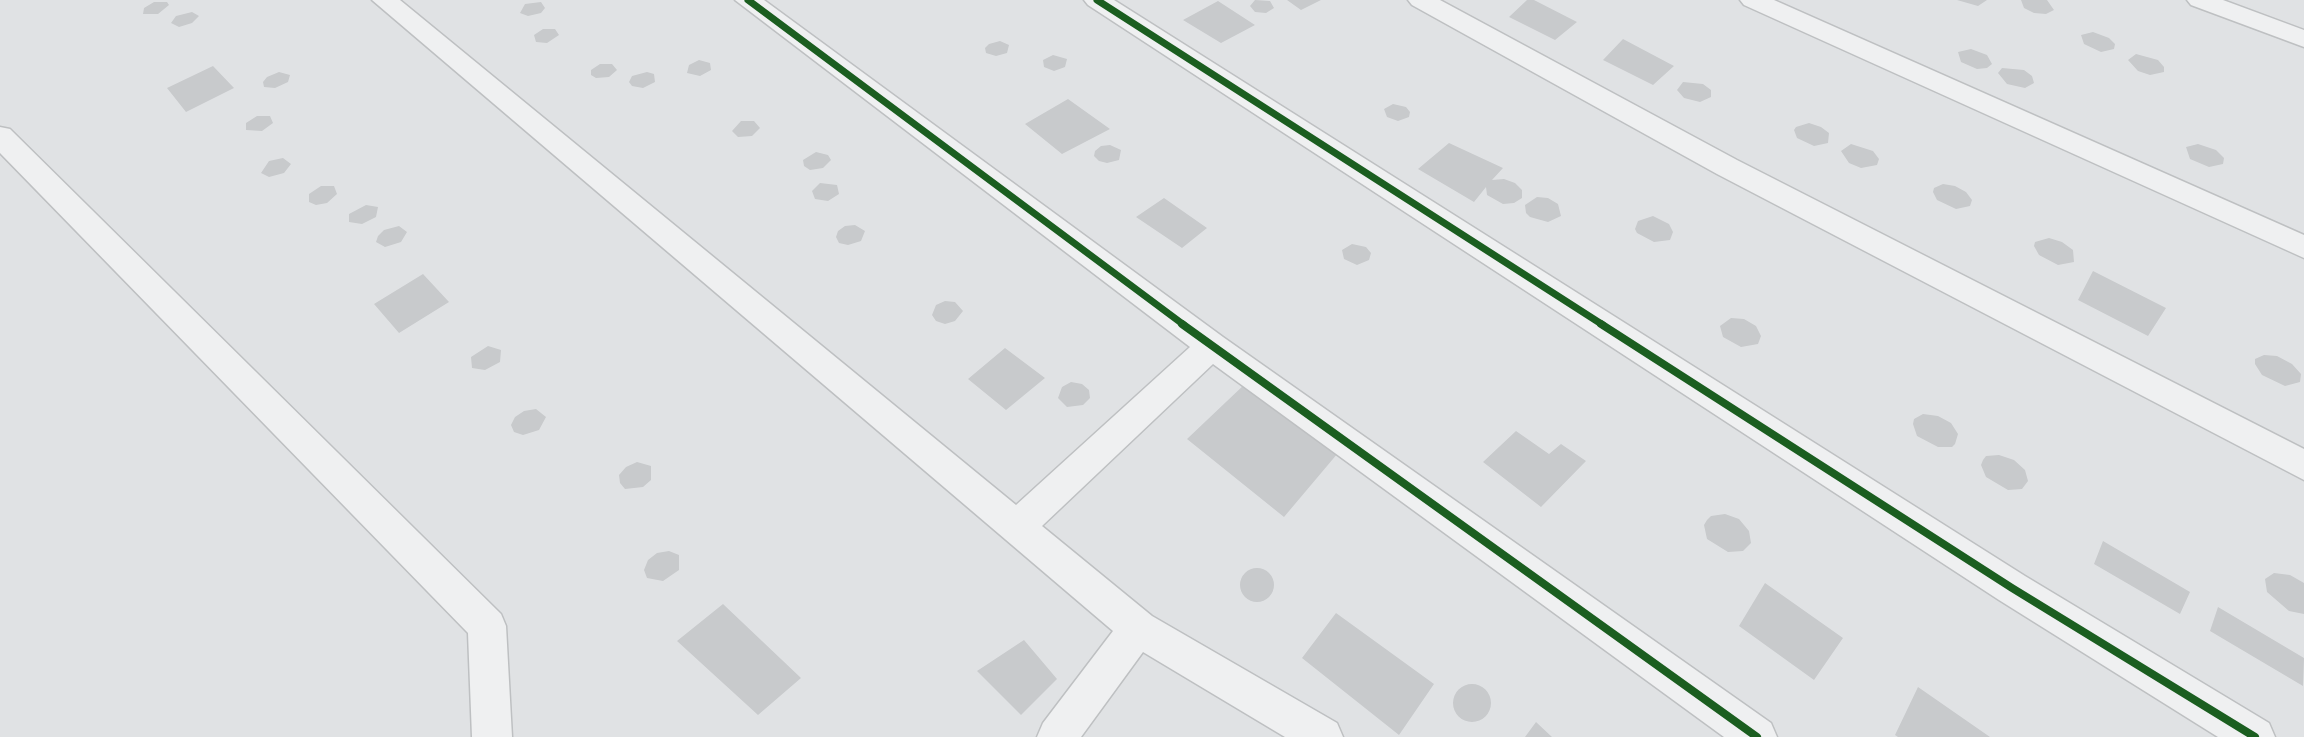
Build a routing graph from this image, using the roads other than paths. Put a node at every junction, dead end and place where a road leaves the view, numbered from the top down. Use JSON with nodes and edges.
{"nodes":[{"id":1,"x":385,"y":0,"type":"edge"},
{"id":2,"x":748,"y":0,"type":"edge"},
{"id":3,"x":1097,"y":0,"type":"edge"},
{"id":4,"x":1421,"y":0,"type":"edge"},
{"id":5,"x":1753,"y":0,"type":"edge"},
{"id":6,"x":2200,"y":0,"type":"edge"},
{"id":7,"x":2304,"y":39,"type":"edge"},
{"id":8,"x":0,"y":136,"type":"edge"},
{"id":9,"x":2304,"y":247,"type":"edge"},
{"id":10,"x":1212,"y":346,"type":"junction"},
{"id":11,"x":2304,"y":466,"type":"edge"},
{"id":12,"x":1017,"y":527,"type":"junction"},
{"id":13,"x":1138,"y":628,"type":"junction"},
{"id":14,"x":492,"y":737,"type":"edge"},
{"id":15,"x":1057,"y":737,"type":"edge"},
{"id":16,"x":1323,"y":737,"type":"edge"},
{"id":17,"x":1757,"y":737,"type":"edge"},
{"id":18,"x":2255,"y":737,"type":"edge"}],
"edges":[{"from":1,"to":12,"type":"street"},
{"from":2,"to":10,"type":"street"},
{"from":3,"to":18,"type":"street"},
{"from":4,"to":11,"type":"street"},
{"from":5,"to":9,"type":"street"},
{"from":6,"to":7,"type":"street"},
{"from":8,"to":14,"type":"street"},
{"from":10,"to":12,"type":"street"},
{"from":10,"to":17,"type":"street"},
{"from":12,"to":13,"type":"street"},
{"from":13,"to":15,"type":"street"},
{"from":13,"to":16,"type":"street"}]}
